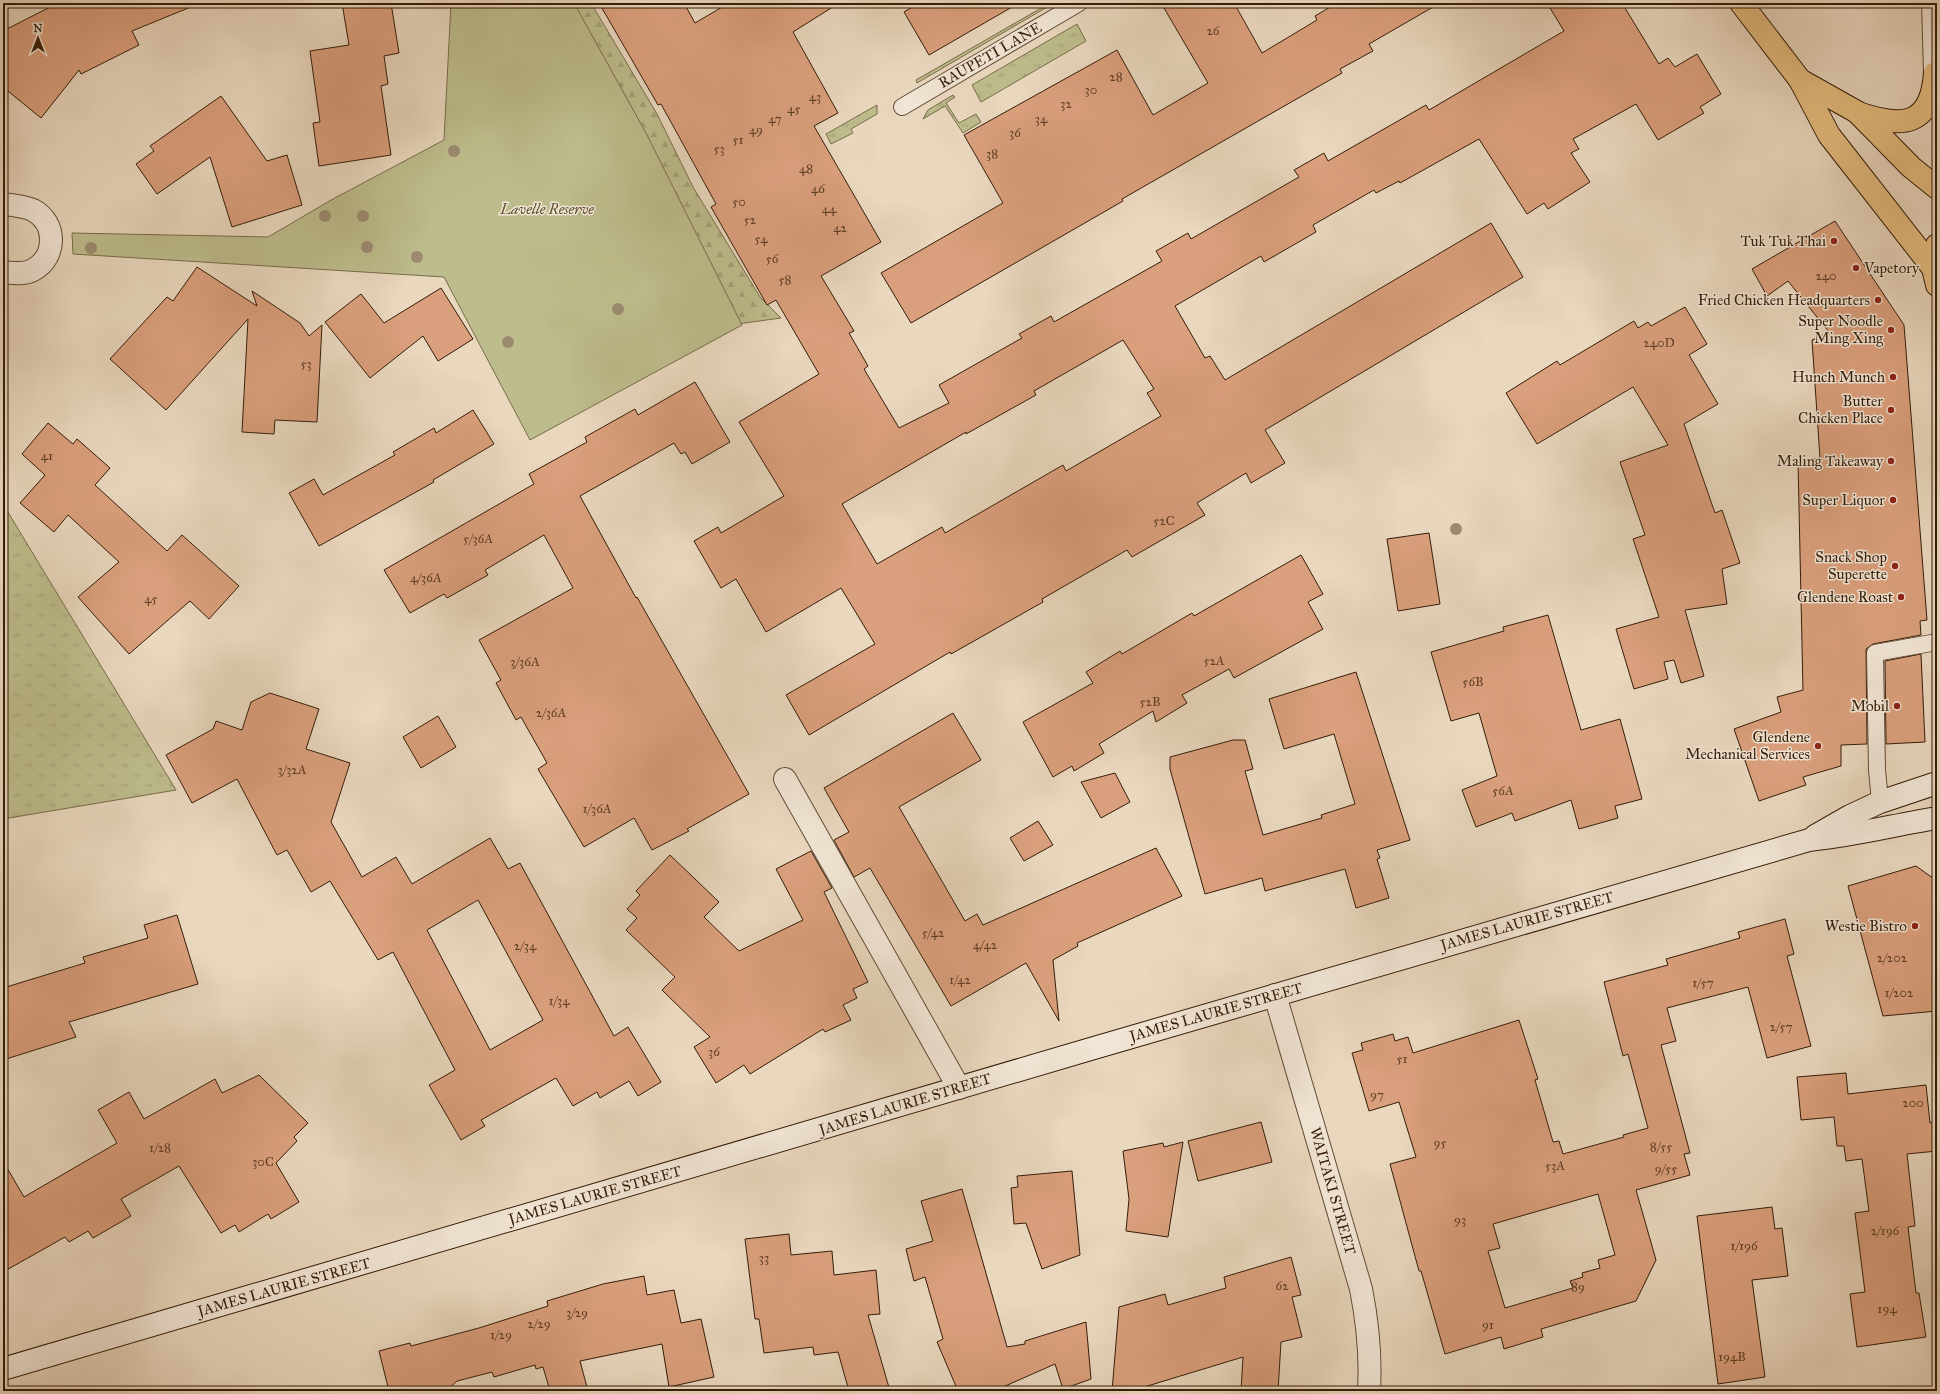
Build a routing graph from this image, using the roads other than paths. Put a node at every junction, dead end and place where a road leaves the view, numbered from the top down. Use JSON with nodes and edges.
{"nodes":[{"id":1,"x":1079,"y":3,"type":"edge"},
{"id":2,"x":1741,"y":3,"type":"edge"},
{"id":3,"x":1933,"y":3,"type":"edge"},
{"id":4,"x":1936,"y":75,"type":"edge"},
{"id":5,"x":1800,"y":80,"type":"junction"},
{"id":6,"x":902,"y":106,"type":"dead end"},
{"id":7,"x":1857,"y":112,"type":"junction"},
{"id":8,"x":1937,"y":188,"type":"edge"},
{"id":9,"x":3,"y":204,"type":"edge"},
{"id":10,"x":1937,"y":245,"type":"edge"},
{"id":11,"x":3,"y":272,"type":"edge"},
{"id":12,"x":1935,"y":276,"type":"edge"},
{"id":13,"x":1937,"y":642,"type":"edge"},
{"id":14,"x":785,"y":779,"type":"dead end"},
{"id":15,"x":1937,"y":783,"type":"edge"},
{"id":16,"x":1880,"y":802,"type":"junction"},
{"id":17,"x":1937,"y":818,"type":"edge"},
{"id":18,"x":1808,"y":840,"type":"junction"},
{"id":19,"x":1275,"y":995,"type":"junction"},
{"id":20,"x":959,"y":1088,"type":"junction"},
{"id":21,"x":3,"y":1369,"type":"edge"},
{"id":22,"x":1369,"y":1391,"type":"edge"}],
"edges":[{"from":1,"to":6,"type":"lane","name":"RAUPETI LANE"},
{"from":2,"to":5,"type":"main road"},
{"from":3,"to":4,"type":"street"},
{"from":4,"to":7,"type":"main road"},
{"from":5,"to":7,"type":"main road"},
{"from":5,"to":12,"type":"main road"},
{"from":7,"to":8,"type":"main road"},
{"from":9,"to":11,"type":"street"},
{"from":10,"to":12,"type":"main road"},
{"from":13,"to":16,"type":"lane"},
{"from":14,"to":20,"type":"street"},
{"from":15,"to":16,"type":"street","name":"JAMES LAURIE STREET"},
{"from":16,"to":18,"type":"street","name":"JAMES LAURIE STREET"},
{"from":17,"to":18,"type":"street","name":"JAMES LAURIE STREET"},
{"from":18,"to":19,"type":"street","name":"JAMES LAURIE STREET"},
{"from":19,"to":20,"type":"street","name":"JAMES LAURIE STREET"},
{"from":19,"to":22,"type":"street","name":"WAITAKI STREET"},
{"from":20,"to":21,"type":"street","name":"JAMES LAURIE STREET"}]}
